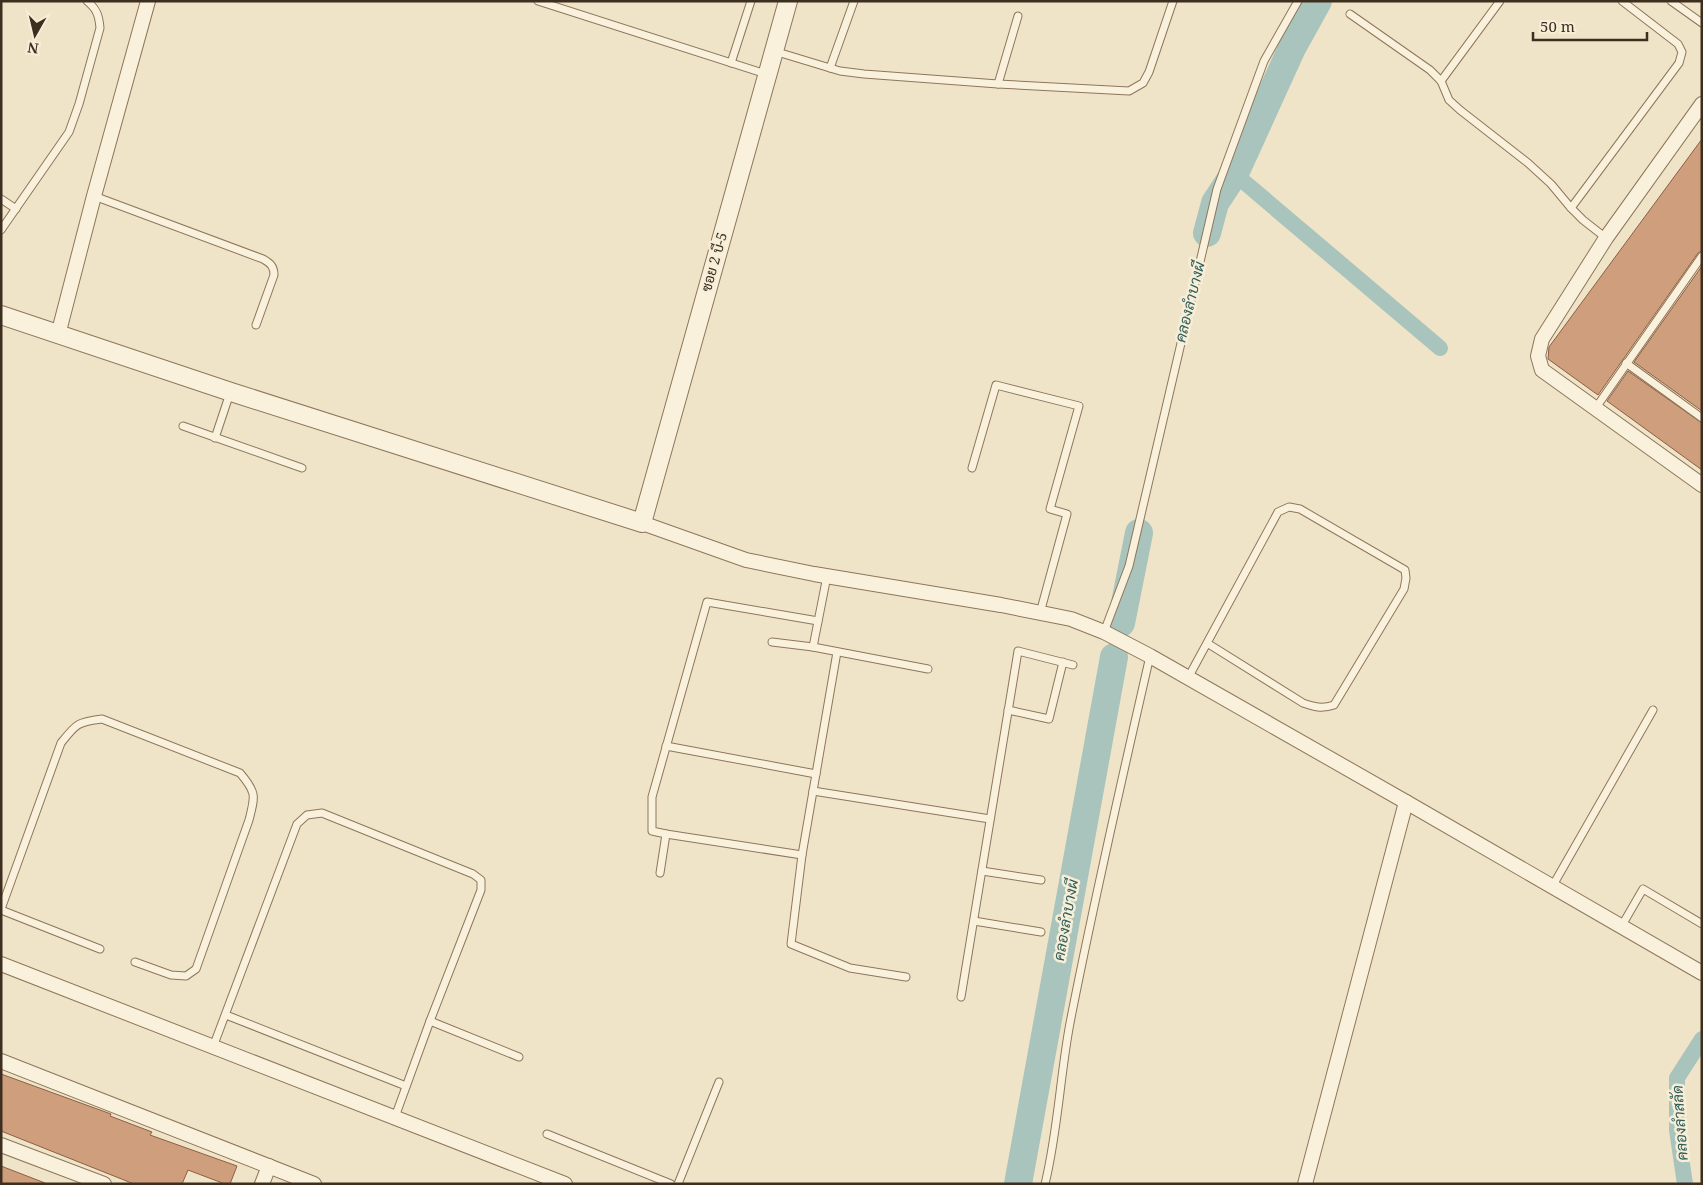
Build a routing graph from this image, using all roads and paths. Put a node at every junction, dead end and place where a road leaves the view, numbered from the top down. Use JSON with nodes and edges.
{"nodes":[{"id":1,"x":87,"y":1,"type":"edge"},
{"id":2,"x":148,"y":1,"type":"edge"},
{"id":3,"x":538,"y":1,"type":"edge"},
{"id":4,"x":751,"y":1,"type":"edge"},
{"id":5,"x":788,"y":1,"type":"edge"},
{"id":6,"x":854,"y":1,"type":"edge"},
{"id":7,"x":1173,"y":1,"type":"edge"},
{"id":8,"x":1298,"y":1,"type":"edge"},
{"id":9,"x":1500,"y":1,"type":"edge"},
{"id":10,"x":1622,"y":1,"type":"edge"},
{"id":11,"x":1671,"y":1,"type":"edge"},
{"id":12,"x":1350,"y":14,"type":"dead end"},
{"id":13,"x":1018,"y":16,"type":"dead end"},
{"id":14,"x":1701,"y":22,"type":"edge"},
{"id":15,"x":774,"y":50,"type":"junction"},
{"id":16,"x":731,"y":63,"type":"junction"},
{"id":17,"x":830,"y":68,"type":"junction"},
{"id":18,"x":767,"y":74,"type":"junction"},
{"id":19,"x":1441,"y":80,"type":"junction"},
{"id":20,"x":998,"y":84,"type":"junction"},
{"id":21,"x":1702,"y":104,"type":"edge"},
{"id":22,"x":94,"y":196,"type":"junction"},
{"id":23,"x":1,"y":199,"type":"edge"},
{"id":24,"x":1571,"y":208,"type":"junction"},
{"id":25,"x":16,"y":209,"type":"junction"},
{"id":26,"x":1,"y":230,"type":"edge"},
{"id":27,"x":1606,"y":238,"type":"junction"},
{"id":28,"x":1702,"y":256,"type":"edge"},
{"id":29,"x":1,"y":316,"type":"edge"},
{"id":30,"x":256,"y":325,"type":"dead end"},
{"id":31,"x":58,"y":335,"type":"junction"},
{"id":32,"x":1626,"y":363,"type":"junction"},
{"id":33,"x":231,"y":392,"type":"junction"},
{"id":34,"x":1595,"y":409,"type":"junction"},
{"id":35,"x":1702,"y":418,"type":"edge"},
{"id":36,"x":183,"y":426,"type":"dead end"},
{"id":37,"x":215,"y":438,"type":"junction"},
{"id":38,"x":302,"y":468,"type":"dead end"},
{"id":39,"x":972,"y":468,"type":"dead end"},
{"id":40,"x":1702,"y":485,"type":"edge"},
{"id":41,"x":642,"y":523,"type":"junction"},
{"id":42,"x":827,"y":576,"type":"junction"},
{"id":43,"x":1040,"y":613,"type":"junction"},
{"id":44,"x":818,"y":621,"type":"junction"},
{"id":45,"x":1104,"y":632,"type":"junction"},
{"id":46,"x":772,"y":642,"type":"dead end"},
{"id":47,"x":1207,"y":642,"type":"junction"},
{"id":48,"x":813,"y":648,"type":"junction"},
{"id":49,"x":838,"y":652,"type":"junction"},
{"id":50,"x":1150,"y":656,"type":"junction"},
{"id":51,"x":1063,"y":662,"type":"junction"},
{"id":52,"x":1073,"y":665,"type":"dead end"},
{"id":53,"x":928,"y":669,"type":"dead end"},
{"id":54,"x":1188,"y":678,"type":"junction"},
{"id":55,"x":1008,"y":710,"type":"junction"},
{"id":56,"x":1653,"y":710,"type":"dead end"},
{"id":57,"x":666,"y":746,"type":"junction"},
{"id":58,"x":816,"y":774,"type":"junction"},
{"id":59,"x":813,"y":791,"type":"junction"},
{"id":60,"x":1406,"y":802,"type":"junction"},
{"id":61,"x":990,"y":819,"type":"junction"},
{"id":62,"x":666,"y":834,"type":"junction"},
{"id":63,"x":802,"y":855,"type":"junction"},
{"id":64,"x":982,"y":871,"type":"junction"},
{"id":65,"x":660,"y":873,"type":"dead end"},
{"id":66,"x":1041,"y":880,"type":"dead end"},
{"id":67,"x":1552,"y":887,"type":"junction"},
{"id":68,"x":1,"y":909,"type":"edge"},
{"id":69,"x":974,"y":922,"type":"junction"},
{"id":70,"x":1702,"y":924,"type":"edge"},
{"id":71,"x":1621,"y":926,"type":"junction"},
{"id":72,"x":1041,"y":932,"type":"dead end"},
{"id":73,"x":100,"y":948,"type":"dead end"},
{"id":74,"x":135,"y":962,"type":"dead end"},
{"id":75,"x":1,"y":964,"type":"edge"},
{"id":76,"x":1702,"y":973,"type":"edge"},
{"id":77,"x":906,"y":977,"type":"dead end"},
{"id":78,"x":961,"y":997,"type":"dead end"},
{"id":79,"x":226,"y":1015,"type":"junction"},
{"id":80,"x":430,"y":1021,"type":"junction"},
{"id":81,"x":213,"y":1047,"type":"junction"},
{"id":82,"x":519,"y":1057,"type":"dead end"},
{"id":83,"x":1,"y":1061,"type":"edge"},
{"id":84,"x":719,"y":1082,"type":"dead end"},
{"id":85,"x":406,"y":1086,"type":"junction"},
{"id":86,"x":395,"y":1118,"type":"junction"},
{"id":87,"x":547,"y":1134,"type":"dead end"},
{"id":88,"x":1,"y":1145,"type":"edge"},
{"id":89,"x":270,"y":1166,"type":"junction"},
{"id":90,"x":104,"y":1184,"type":"edge"},
{"id":91,"x":262,"y":1184,"type":"edge"},
{"id":92,"x":314,"y":1184,"type":"edge"},
{"id":93,"x":565,"y":1184,"type":"edge"},
{"id":94,"x":671,"y":1184,"type":"edge"},
{"id":95,"x":678,"y":1184,"type":"edge"},
{"id":96,"x":1045,"y":1184,"type":"edge"},
{"id":97,"x":1305,"y":1184,"type":"edge"}],
"edges":[{"from":1,"to":25,"type":"lane"},
{"from":2,"to":22,"type":"street"},
{"from":3,"to":16,"type":"lane"},
{"from":4,"to":16,"type":"lane"},
{"from":5,"to":15,"type":"street","name":"ซอย 2 บี-5"},
{"from":6,"to":17,"type":"lane"},
{"from":7,"to":20,"type":"lane"},
{"from":8,"to":45,"type":"lane"},
{"from":9,"to":19,"type":"lane"},
{"from":10,"to":24,"type":"lane"},
{"from":11,"to":14,"type":"lane"},
{"from":12,"to":19,"type":"lane"},
{"from":13,"to":20,"type":"lane"},
{"from":15,"to":17,"type":"lane"},
{"from":15,"to":18,"type":"street","name":"ซอย 2 บี-5"},
{"from":16,"to":18,"type":"lane"},
{"from":17,"to":20,"type":"lane"},
{"from":18,"to":41,"type":"street","name":"ซอย 2 บี-5"},
{"from":19,"to":24,"type":"lane"},
{"from":21,"to":27,"type":"street"},
{"from":22,"to":30,"type":"lane"},
{"from":22,"to":31,"type":"street"},
{"from":23,"to":25,"type":"lane"},
{"from":24,"to":27,"type":"lane"},
{"from":25,"to":26,"type":"lane"},
{"from":27,"to":34,"type":"street"},
{"from":28,"to":32,"type":"lane"},
{"from":29,"to":31,"type":"street"},
{"from":31,"to":33,"type":"street"},
{"from":32,"to":34,"type":"lane"},
{"from":32,"to":35,"type":"lane"},
{"from":33,"to":37,"type":"lane"},
{"from":33,"to":41,"type":"street"},
{"from":34,"to":40,"type":"street"},
{"from":36,"to":37,"type":"lane"},
{"from":37,"to":38,"type":"lane"},
{"from":39,"to":43,"type":"lane"},
{"from":41,"to":42,"type":"street"},
{"from":42,"to":43,"type":"street"},
{"from":42,"to":44,"type":"lane"},
{"from":43,"to":45,"type":"street"},
{"from":44,"to":48,"type":"lane"},
{"from":44,"to":57,"type":"lane"},
{"from":45,"to":50,"type":"street"},
{"from":46,"to":48,"type":"lane"},
{"from":47,"to":47,"type":"lane"},
{"from":47,"to":54,"type":"lane"},
{"from":48,"to":49,"type":"lane"},
{"from":49,"to":53,"type":"lane"},
{"from":49,"to":58,"type":"lane"},
{"from":50,"to":54,"type":"street"},
{"from":50,"to":96,"type":"lane"},
{"from":51,"to":52,"type":"lane"},
{"from":51,"to":55,"type":"lane"},
{"from":51,"to":55,"type":"lane"},
{"from":54,"to":60,"type":"street"},
{"from":55,"to":61,"type":"lane"},
{"from":56,"to":67,"type":"lane"},
{"from":57,"to":58,"type":"lane"},
{"from":57,"to":62,"type":"lane"},
{"from":58,"to":59,"type":"lane"},
{"from":59,"to":61,"type":"lane"},
{"from":59,"to":63,"type":"lane"},
{"from":60,"to":67,"type":"street"},
{"from":60,"to":97,"type":"street"},
{"from":61,"to":64,"type":"lane"},
{"from":62,"to":63,"type":"lane"},
{"from":62,"to":65,"type":"lane"},
{"from":63,"to":77,"type":"lane"},
{"from":64,"to":66,"type":"lane"},
{"from":64,"to":69,"type":"lane"},
{"from":67,"to":71,"type":"street"},
{"from":68,"to":73,"type":"lane"},
{"from":68,"to":74,"type":"lane"},
{"from":69,"to":72,"type":"lane"},
{"from":69,"to":78,"type":"lane"},
{"from":70,"to":71,"type":"lane"},
{"from":71,"to":76,"type":"street"},
{"from":75,"to":81,"type":"street"},
{"from":79,"to":80,"type":"lane"},
{"from":79,"to":81,"type":"lane"},
{"from":79,"to":85,"type":"lane"},
{"from":80,"to":82,"type":"lane"},
{"from":80,"to":85,"type":"lane"},
{"from":81,"to":86,"type":"street"},
{"from":83,"to":89,"type":"street"},
{"from":84,"to":95,"type":"lane"},
{"from":85,"to":86,"type":"lane"},
{"from":86,"to":93,"type":"street"},
{"from":87,"to":94,"type":"lane"},
{"from":88,"to":90,"type":"street"},
{"from":89,"to":91,"type":"street"},
{"from":89,"to":92,"type":"street"}]}
